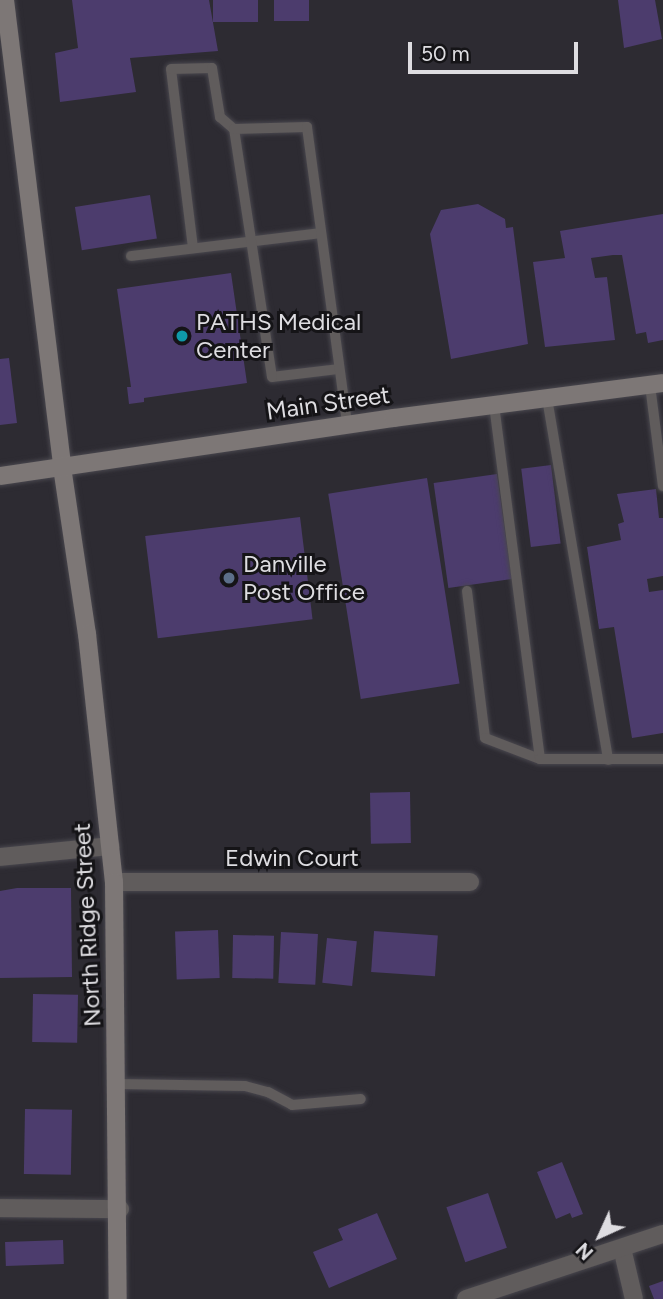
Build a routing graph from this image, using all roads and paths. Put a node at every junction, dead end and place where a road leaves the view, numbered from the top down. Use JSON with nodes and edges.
{"nodes":[{"id":1,"x":5,"y":0,"type":"edge"},
{"id":2,"x":234,"y":129,"type":"junction"},
{"id":3,"x":321,"y":233,"type":"junction"},
{"id":4,"x":251,"y":241,"type":"junction"},
{"id":5,"x":193,"y":248,"type":"junction"},
{"id":6,"x":131,"y":256,"type":"dead end"},
{"id":7,"x":339,"y":369,"type":"junction"},
{"id":8,"x":656,"y":384,"type":"edge"},
{"id":9,"x":547,"y":398,"type":"junction"},
{"id":10,"x":494,"y":405,"type":"junction"},
{"id":11,"x":347,"y":424,"type":"junction"},
{"id":12,"x":62,"y":467,"type":"junction"},
{"id":13,"x":0,"y":476,"type":"edge"},
{"id":14,"x":663,"y":486,"type":"edge"},
{"id":15,"x":467,"y":591,"type":"dead end"},
{"id":16,"x":540,"y":759,"type":"junction"},
{"id":17,"x":663,"y":759,"type":"edge"},
{"id":18,"x":608,"y":760,"type":"junction"},
{"id":19,"x":110,"y":846,"type":"junction"},
{"id":20,"x":0,"y":857,"type":"edge"},
{"id":21,"x":114,"y":882,"type":"junction"},
{"id":22,"x":470,"y":882,"type":"dead end"},
{"id":23,"x":117,"y":1084,"type":"junction"},
{"id":24,"x":361,"y":1099,"type":"dead end"},
{"id":25,"x":0,"y":1208,"type":"edge"},
{"id":26,"x":120,"y":1209,"type":"junction"},
{"id":27,"x":663,"y":1234,"type":"edge"},
{"id":28,"x":622,"y":1248,"type":"junction"},
{"id":29,"x":118,"y":1299,"type":"edge"},
{"id":30,"x":467,"y":1299,"type":"edge"},
{"id":31,"x":634,"y":1299,"type":"edge"}],
"edges":[{"from":1,"to":12,"type":"main road","name":"North Ridge Street"},
{"from":2,"to":3,"type":"lane"},
{"from":2,"to":4,"type":"lane"},
{"from":2,"to":5,"type":"lane"},
{"from":3,"to":4,"type":"lane"},
{"from":3,"to":7,"type":"lane"},
{"from":4,"to":5,"type":"lane"},
{"from":4,"to":7,"type":"lane"},
{"from":5,"to":6,"type":"lane"},
{"from":7,"to":11,"type":"lane"},
{"from":8,"to":9,"type":"main road","name":"Main Street"},
{"from":8,"to":14,"type":"lane"},
{"from":9,"to":10,"type":"main road","name":"Main Street"},
{"from":9,"to":18,"type":"lane"},
{"from":10,"to":11,"type":"main road","name":"Main Street"},
{"from":10,"to":16,"type":"lane"},
{"from":11,"to":12,"type":"main road","name":"Main Street"},
{"from":12,"to":13,"type":"main road","name":"Main Street"},
{"from":12,"to":19,"type":"main road","name":"North Ridge Street"},
{"from":15,"to":16,"type":"lane"},
{"from":16,"to":18,"type":"lane"},
{"from":17,"to":18,"type":"lane"},
{"from":19,"to":20,"type":"street"},
{"from":19,"to":21,"type":"main road","name":"North Ridge Street"},
{"from":21,"to":22,"type":"street","name":"Edwin Court"},
{"from":21,"to":23,"type":"main road","name":"North Ridge Street"},
{"from":23,"to":24,"type":"lane"},
{"from":23,"to":26,"type":"main road","name":"North Ridge Street"},
{"from":25,"to":26,"type":"street"},
{"from":26,"to":29,"type":"main road","name":"North Ridge Street"},
{"from":27,"to":28,"type":"street"},
{"from":28,"to":30,"type":"street"},
{"from":28,"to":31,"type":"street"}]}
